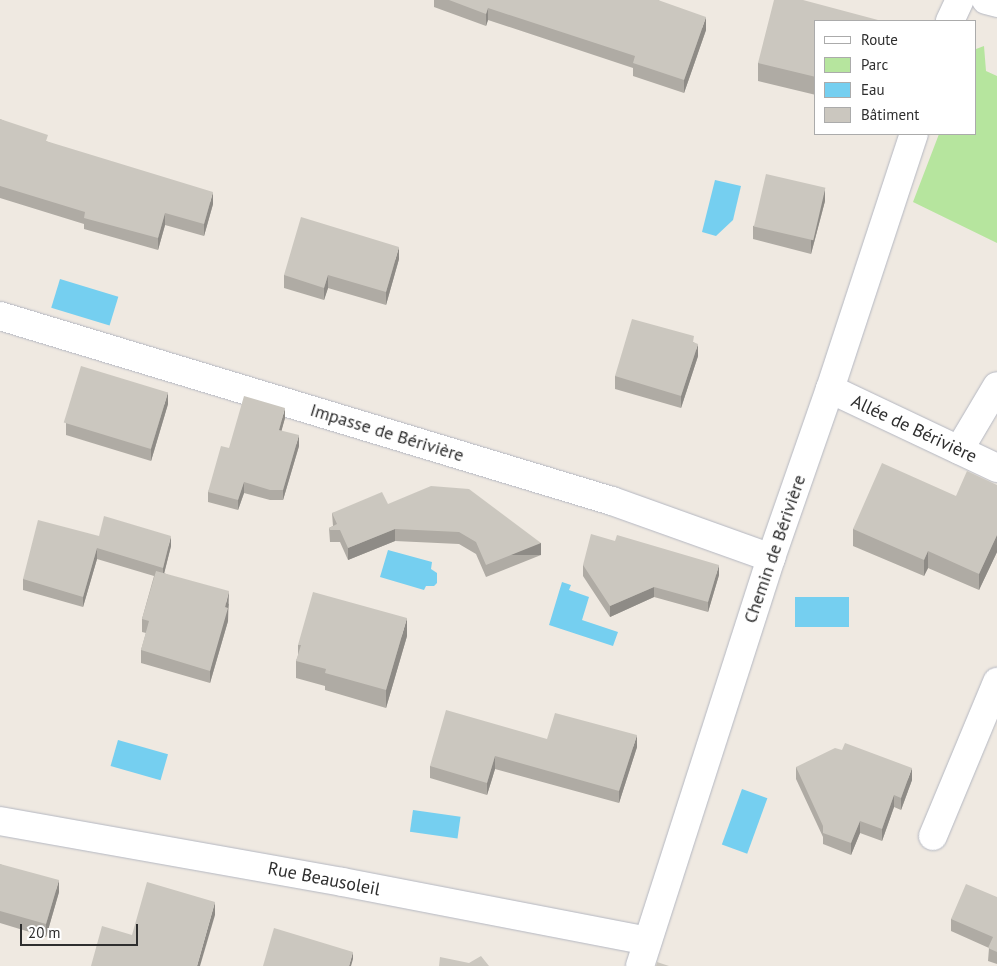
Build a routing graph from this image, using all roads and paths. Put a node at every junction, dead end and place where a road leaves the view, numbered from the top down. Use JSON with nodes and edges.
{"nodes":[{"id":1,"x":960,"y":0,"type":"edge"},
{"id":2,"x":986,"y":0,"type":"edge"},
{"id":3,"x":997,"y":3,"type":"edge"},
{"id":4,"x":950,"y":20,"type":"edge"},
{"id":5,"x":914,"y":135,"type":"edge"},
{"id":6,"x":0,"y":316,"type":"edge"},
{"id":7,"x":997,"y":386,"type":"edge"},
{"id":8,"x":830,"y":389,"type":"junction"},
{"id":9,"x":959,"y":450,"type":"junction"},
{"id":10,"x":997,"y":468,"type":"edge"},
{"id":11,"x":771,"y":558,"type":"junction"},
{"id":12,"x":997,"y":682,"type":"edge"},
{"id":13,"x":0,"y":821,"type":"edge"},
{"id":14,"x":933,"y":836,"type":"dead end"},
{"id":15,"x":643,"y":954,"type":"edge"}],
"edges":[{"from":1,"to":4,"type":"street"},
{"from":2,"to":3,"type":"street"},
{"from":5,"to":8,"type":"street","name":"Chemin de Bérivière"},
{"from":6,"to":11,"type":"street","name":"Impasse de Bérivière"},
{"from":7,"to":9,"type":"street"},
{"from":8,"to":9,"type":"street","name":"Allée de Bérivière"},
{"from":8,"to":11,"type":"street","name":"Chemin de Bérivière"},
{"from":9,"to":10,"type":"street","name":"Allée de Bérivière"},
{"from":11,"to":15,"type":"street","name":"Chemin de Bérivière"},
{"from":12,"to":14,"type":"street"},
{"from":13,"to":15,"type":"street","name":"Rue Beausoleil"}]}
